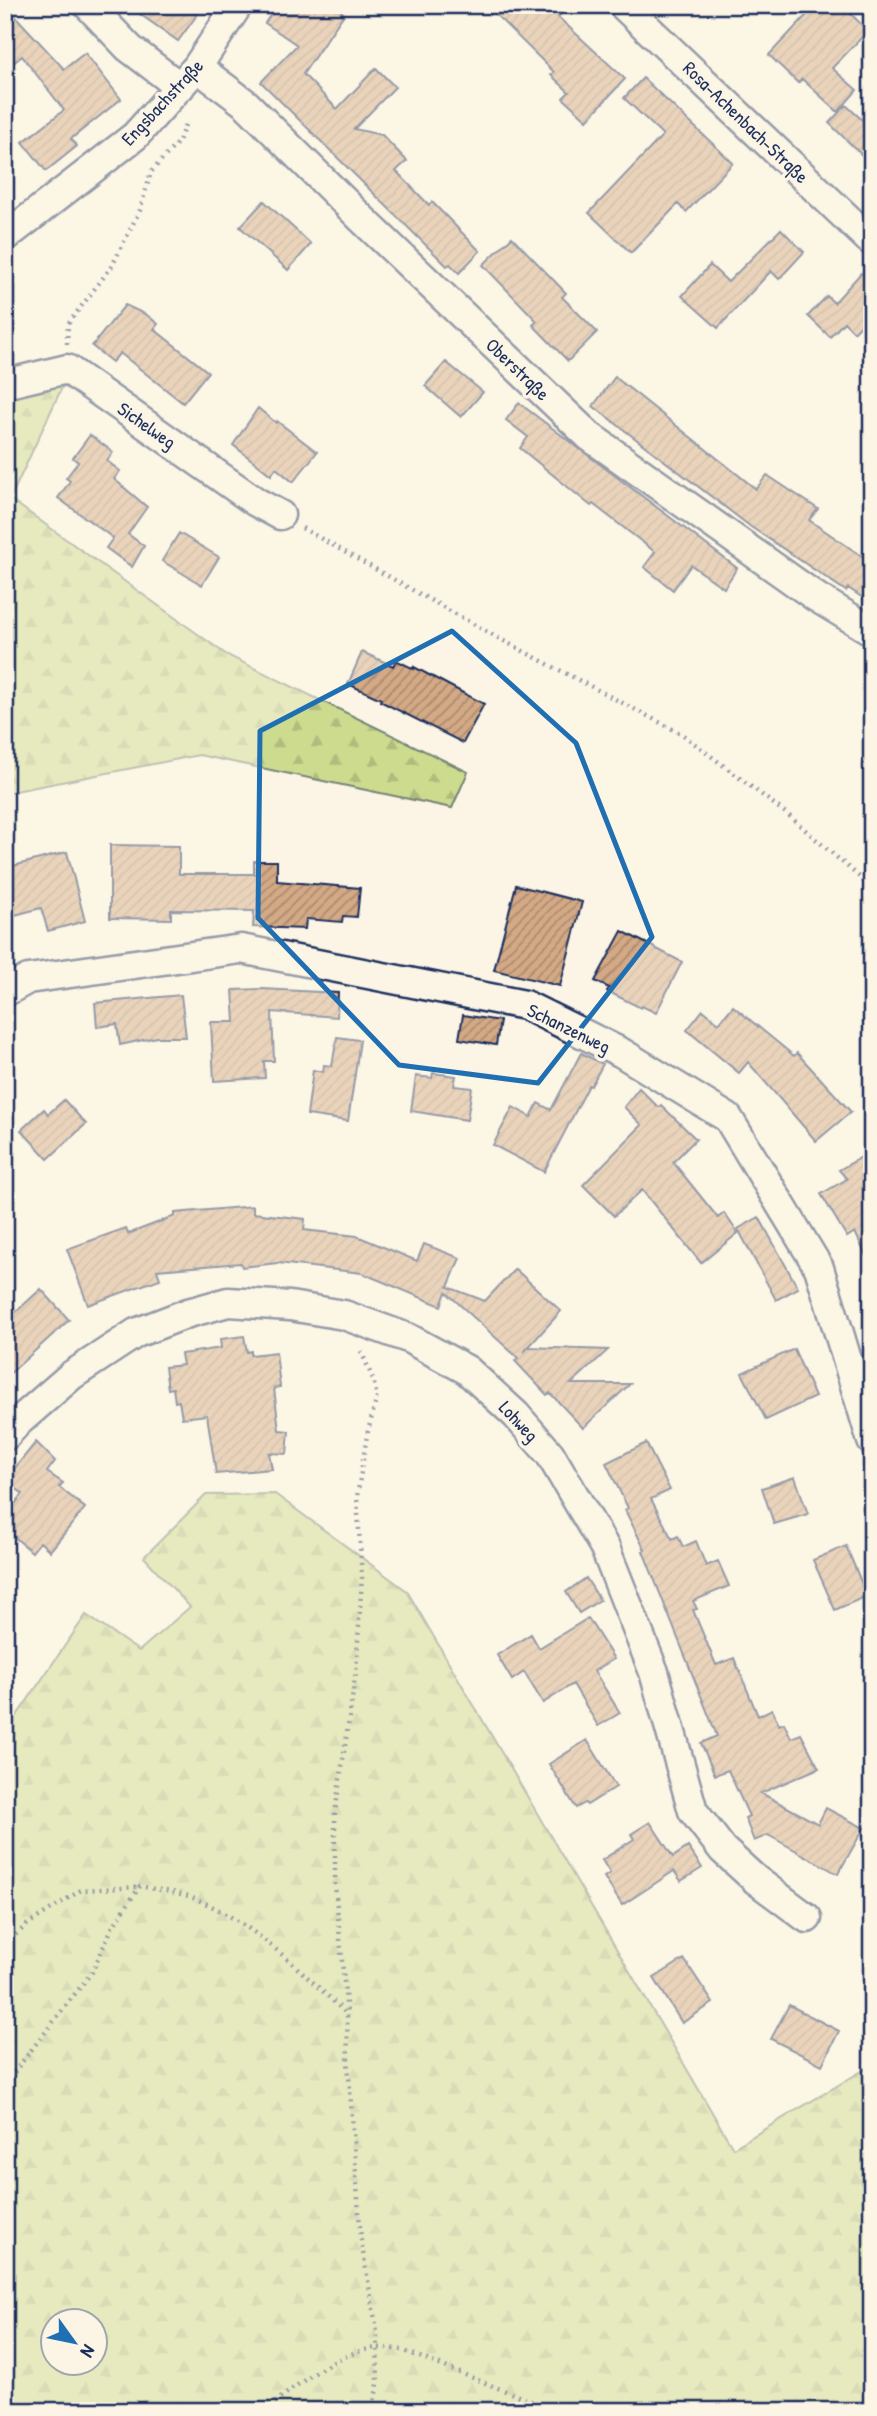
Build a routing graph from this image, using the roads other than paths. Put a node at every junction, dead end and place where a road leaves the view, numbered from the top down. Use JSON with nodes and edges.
{"nodes":[{"id":1,"x":238,"y":5,"type":"edge"},
{"id":2,"x":623,"y":5,"type":"edge"},
{"id":3,"x":87,"y":6,"type":"edge"},
{"id":4,"x":188,"y":77,"type":"junction"},
{"id":5,"x":5,"y":237,"type":"edge"},
{"id":6,"x":871,"y":239,"type":"edge"},
{"id":7,"x":5,"y":384,"type":"edge"},
{"id":8,"x":280,"y":515,"type":"road end"},
{"id":9,"x":872,"y":631,"type":"edge"},
{"id":10,"x":5,"y":992,"type":"edge"},
{"id":11,"x":5,"y":1436,"type":"edge"},
{"id":12,"x":872,"y":1441,"type":"edge"},
{"id":13,"x":807,"y":1918,"type":"dead end"}],
"edges":[{"from":1,"to":4,"type":"street","name":"Engsbachstraße"},
{"from":2,"to":6,"type":"street","name":"Rosa-Achenbach-Straße"},
{"from":3,"to":4,"type":"street","name":"Oberstraße"},
{"from":4,"to":5,"type":"street","name":"Engsbachstraße"},
{"from":4,"to":9,"type":"street","name":"Oberstraße"},
{"from":7,"to":8,"type":"street","name":"Sichelweg"},
{"from":10,"to":12,"type":"street","name":"Schanzenweg"},
{"from":11,"to":13,"type":"street","name":"Lohweg"}]}
